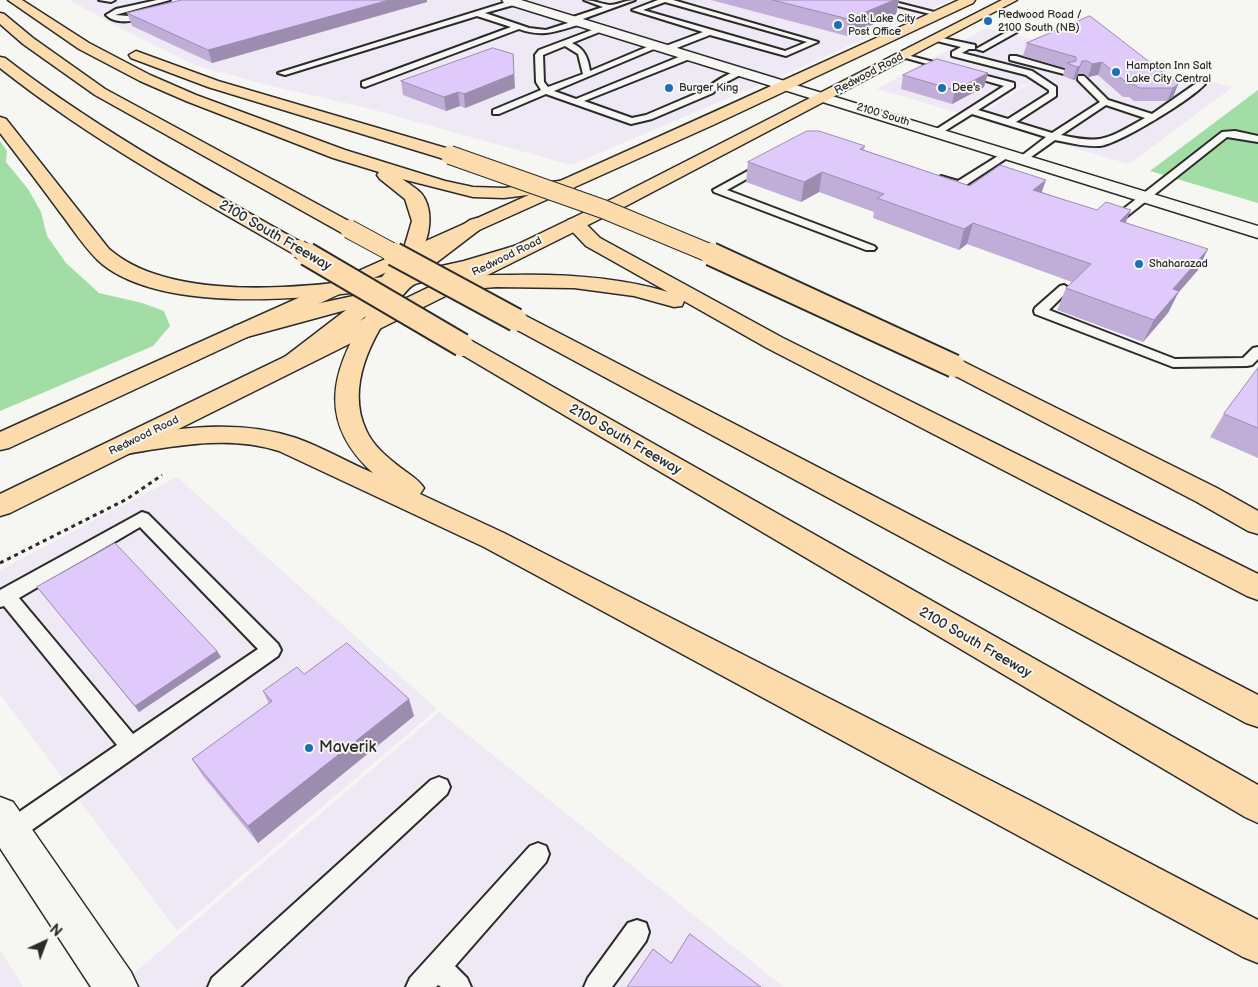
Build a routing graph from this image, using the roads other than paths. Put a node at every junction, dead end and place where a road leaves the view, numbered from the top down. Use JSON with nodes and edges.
{"nodes":[{"id":1,"x":14,"y":0,"type":"edge"},
{"id":2,"x":21,"y":0,"type":"edge"},
{"id":3,"x":103,"y":0,"type":"edge"},
{"id":4,"x":112,"y":0,"type":"edge"},
{"id":5,"x":166,"y":0,"type":"edge"},
{"id":6,"x":588,"y":0,"type":"edge"},
{"id":7,"x":631,"y":0,"type":"edge"},
{"id":8,"x":878,"y":0,"type":"edge"},
{"id":9,"x":969,"y":0,"type":"edge"},
{"id":10,"x":1011,"y":0,"type":"edge"},
{"id":11,"x":511,"y":1,"type":"edge"},
{"id":12,"x":610,"y":6,"type":"junction"},
{"id":13,"x":160,"y":11,"type":"edge"},
{"id":14,"x":477,"y":13,"type":"junction"},
{"id":15,"x":938,"y":14,"type":"junction"},
{"id":16,"x":36,"y":16,"type":"junction"},
{"id":17,"x":0,"y":17,"type":"edge"},
{"id":18,"x":576,"y":21,"type":"junction"},
{"id":19,"x":518,"y":27,"type":"junction"},
{"id":20,"x":603,"y":29,"type":"junction"},
{"id":21,"x":710,"y":32,"type":"junction"},
{"id":22,"x":1013,"y":32,"type":"dead end"},
{"id":23,"x":936,"y":38,"type":"junction"},
{"id":24,"x":564,"y":44,"type":"junction"},
{"id":25,"x":968,"y":46,"type":"junction"},
{"id":26,"x":661,"y":47,"type":"junction"},
{"id":27,"x":121,"y":48,"type":"dead end"},
{"id":28,"x":985,"y":50,"type":"joint"},
{"id":29,"x":689,"y":56,"type":"junction"},
{"id":30,"x":903,"y":56,"type":"junction"},
{"id":31,"x":1007,"y":56,"type":"dead end"},
{"id":32,"x":0,"y":61,"type":"edge"},
{"id":33,"x":1043,"y":65,"type":"junction"},
{"id":34,"x":742,"y":72,"type":"junction"},
{"id":35,"x":1067,"y":72,"type":"edge"},
{"id":36,"x":282,"y":73,"type":"dead end"},
{"id":37,"x":1030,"y":73,"type":"junction"},
{"id":38,"x":587,"y":75,"type":"junction"},
{"id":39,"x":1080,"y":78,"type":"edge"},
{"id":40,"x":365,"y":84,"type":"dead end"},
{"id":41,"x":1201,"y":84,"type":"dead end"},
{"id":42,"x":1011,"y":85,"type":"junction"},
{"id":43,"x":786,"y":86,"type":"junction"},
{"id":44,"x":546,"y":91,"type":"junction"},
{"id":45,"x":824,"y":97,"type":"junction"},
{"id":46,"x":575,"y":102,"type":"junction"},
{"id":47,"x":1105,"y":102,"type":"junction"},
{"id":48,"x":970,"y":110,"type":"junction"},
{"id":49,"x":496,"y":112,"type":"dead end"},
{"id":50,"x":1153,"y":117,"type":"junction"},
{"id":51,"x":0,"y":122,"type":"edge"},
{"id":52,"x":1010,"y":122,"type":"junction"},
{"id":53,"x":937,"y":132,"type":"junction"},
{"id":54,"x":1055,"y":136,"type":"junction"},
{"id":55,"x":1258,"y":140,"type":"edge"},
{"id":56,"x":339,"y":154,"type":"junction"},
{"id":57,"x":1006,"y":154,"type":"junction"},
{"id":58,"x":776,"y":159,"type":"edge"},
{"id":59,"x":1024,"y":159,"type":"junction"},
{"id":60,"x":932,"y":176,"type":"edge"},
{"id":61,"x":567,"y":185,"type":"junction"},
{"id":62,"x":1143,"y":196,"type":"junction"},
{"id":63,"x":1112,"y":223,"type":"edge"},
{"id":64,"x":477,"y":224,"type":"junction"},
{"id":65,"x":575,"y":224,"type":"junction"},
{"id":66,"x":1258,"y":232,"type":"edge"},
{"id":67,"x":870,"y":248,"type":"dead end"},
{"id":68,"x":522,"y":250,"type":"junction"},
{"id":69,"x":412,"y":253,"type":"junction"},
{"id":70,"x":452,"y":284,"type":"junction"},
{"id":71,"x":397,"y":285,"type":"junction"},
{"id":72,"x":336,"y":288,"type":"junction"},
{"id":73,"x":1064,"y":289,"type":"edge"},
{"id":74,"x":373,"y":310,"type":"junction"},
{"id":75,"x":243,"y":330,"type":"junction"},
{"id":76,"x":775,"y":343,"type":"junction"},
{"id":77,"x":1258,"y":351,"type":"edge"},
{"id":78,"x":0,"y":442,"type":"edge"},
{"id":79,"x":125,"y":445,"type":"junction"},
{"id":80,"x":0,"y":506,"type":"edge"},
{"id":81,"x":1258,"y":524,"type":"edge"},
{"id":82,"x":494,"y":540,"type":"junction"},
{"id":83,"x":1258,"y":588,"type":"edge"},
{"id":84,"x":3,"y":597,"type":"edge"},
{"id":85,"x":1258,"y":712,"type":"edge"},
{"id":86,"x":132,"y":747,"type":"junction"},
{"id":87,"x":439,"y":787,"type":"dead end"},
{"id":88,"x":1258,"y":805,"type":"edge"},
{"id":89,"x":6,"y":823,"type":"edge"},
{"id":90,"x":538,"y":854,"type":"dead end"},
{"id":91,"x":637,"y":932,"type":"dead end"},
{"id":92,"x":1258,"y":942,"type":"edge"},
{"id":93,"x":438,"y":966,"type":"junction"},
{"id":94,"x":116,"y":987,"type":"edge"},
{"id":95,"x":220,"y":987,"type":"edge"},
{"id":96,"x":419,"y":987,"type":"edge"},
{"id":97,"x":458,"y":987,"type":"edge"},
{"id":98,"x":597,"y":987,"type":"edge"}],
"edges":[{"from":1,"to":16,"type":"main road"},
{"from":2,"to":16,"type":"main road"},
{"from":3,"to":4,"type":"lane"},
{"from":5,"to":13,"type":"lane"},
{"from":6,"to":12,"type":"lane"},
{"from":7,"to":12,"type":"lane"},
{"from":8,"to":15,"type":"lane"},
{"from":9,"to":15,"type":"main road","name":"Redwood Road"},
{"from":10,"to":23,"type":"main road","name":"Redwood Road"},
{"from":11,"to":14,"type":"lane"},
{"from":11,"to":18,"type":"street","name":"2100 South"},
{"from":12,"to":18,"type":"lane"},
{"from":14,"to":19,"type":"lane"},
{"from":14,"to":36,"type":"lane"},
{"from":15,"to":43,"type":"main road","name":"Redwood Road"},
{"from":16,"to":56,"type":"main road"},
{"from":17,"to":85,"type":"main road","bridge":true},
{"from":18,"to":19,"type":"lane"},
{"from":18,"to":20,"type":"street","name":"2100 South"},
{"from":19,"to":40,"type":"lane"},
{"from":20,"to":24,"type":"lane"},
{"from":20,"to":26,"type":"street","name":"2100 South"},
{"from":21,"to":21,"type":"lane"},
{"from":21,"to":26,"type":"lane"},
{"from":22,"to":28,"type":"lane"},
{"from":23,"to":25,"type":"lane"},
{"from":23,"to":30,"type":"main road","name":"Redwood Road"},
{"from":24,"to":38,"type":"lane"},
{"from":24,"to":44,"type":"lane"},
{"from":25,"to":28,"type":"lane"},
{"from":25,"to":37,"type":"lane"},
{"from":26,"to":29,"type":"street","name":"2100 South"},
{"from":26,"to":38,"type":"lane"},
{"from":27,"to":81,"type":"main road","bridge":true},
{"from":29,"to":34,"type":"street","name":"2100 South"},
{"from":29,"to":46,"type":"lane"},
{"from":30,"to":42,"type":"lane"},
{"from":30,"to":45,"type":"main road","name":"Redwood Road"},
{"from":31,"to":33,"type":"lane"},
{"from":32,"to":88,"type":"main road","name":"2100 South Freeway","bridge":true},
{"from":33,"to":35,"type":"lane"},
{"from":33,"to":37,"type":"lane"},
{"from":34,"to":43,"type":"street","name":"2100 South"},
{"from":34,"to":46,"type":"lane"},
{"from":37,"to":42,"type":"lane"},
{"from":37,"to":52,"type":"lane"},
{"from":38,"to":44,"type":"lane"},
{"from":39,"to":47,"type":"lane"},
{"from":41,"to":50,"type":"lane"},
{"from":42,"to":48,"type":"lane"},
{"from":43,"to":45,"type":"street","name":"2100 South"},
{"from":43,"to":61,"type":"main road","name":"Redwood Road"},
{"from":44,"to":46,"type":"lane"},
{"from":44,"to":49,"type":"lane"},
{"from":45,"to":53,"type":"street","name":"2100 South"},
{"from":45,"to":65,"type":"main road","name":"Redwood Road"},
{"from":47,"to":50,"type":"lane"},
{"from":47,"to":54,"type":"lane"},
{"from":48,"to":52,"type":"lane"},
{"from":48,"to":53,"type":"lane"},
{"from":50,"to":54,"type":"lane"},
{"from":51,"to":72,"type":"main road"},
{"from":52,"to":54,"type":"lane"},
{"from":53,"to":57,"type":"street","name":"2100 South"},
{"from":54,"to":59,"type":"lane"},
{"from":55,"to":62,"type":"lane"},
{"from":56,"to":61,"type":"main road"},
{"from":56,"to":69,"type":"main road"},
{"from":57,"to":59,"type":"street","name":"2100 South"},
{"from":57,"to":60,"type":"lane"},
{"from":58,"to":67,"type":"lane"},
{"from":59,"to":62,"type":"street","name":"2100 South"},
{"from":61,"to":64,"type":"main road","name":"Redwood Road"},
{"from":62,"to":63,"type":"lane"},
{"from":62,"to":66,"type":"street","name":"2100 South"},
{"from":64,"to":69,"type":"main road","name":"Redwood Road"},
{"from":64,"to":71,"type":"main road"},
{"from":65,"to":68,"type":"main road","name":"Redwood Road"},
{"from":65,"to":76,"type":"main road"},
{"from":68,"to":70,"type":"main road","name":"Redwood Road"},
{"from":68,"to":71,"type":"main road"},
{"from":69,"to":71,"type":"main road"},
{"from":69,"to":72,"type":"main road","name":"Redwood Road"},
{"from":70,"to":71,"type":"main road"},
{"from":70,"to":74,"type":"main road","name":"Redwood Road"},
{"from":70,"to":76,"type":"main road"},
{"from":71,"to":72,"type":"main road"},
{"from":71,"to":74,"type":"main road"},
{"from":72,"to":75,"type":"main road","name":"Redwood Road"},
{"from":73,"to":77,"type":"lane"},
{"from":74,"to":75,"type":"main road"},
{"from":74,"to":79,"type":"main road","name":"Redwood Road"},
{"from":74,"to":82,"type":"main road"},
{"from":75,"to":78,"type":"main road","name":"Redwood Road"},
{"from":76,"to":83,"type":"main road"},
{"from":79,"to":80,"type":"main road","name":"Redwood Road"},
{"from":79,"to":82,"type":"main road"},
{"from":82,"to":92,"type":"main road"},
{"from":84,"to":86,"type":"lane"},
{"from":84,"to":86,"type":"lane"},
{"from":86,"to":89,"type":"lane"},
{"from":87,"to":95,"type":"lane"},
{"from":89,"to":94,"type":"street"},
{"from":90,"to":93,"type":"lane"},
{"from":91,"to":98,"type":"lane"},
{"from":93,"to":96,"type":"lane"},
{"from":93,"to":97,"type":"lane"}]}
